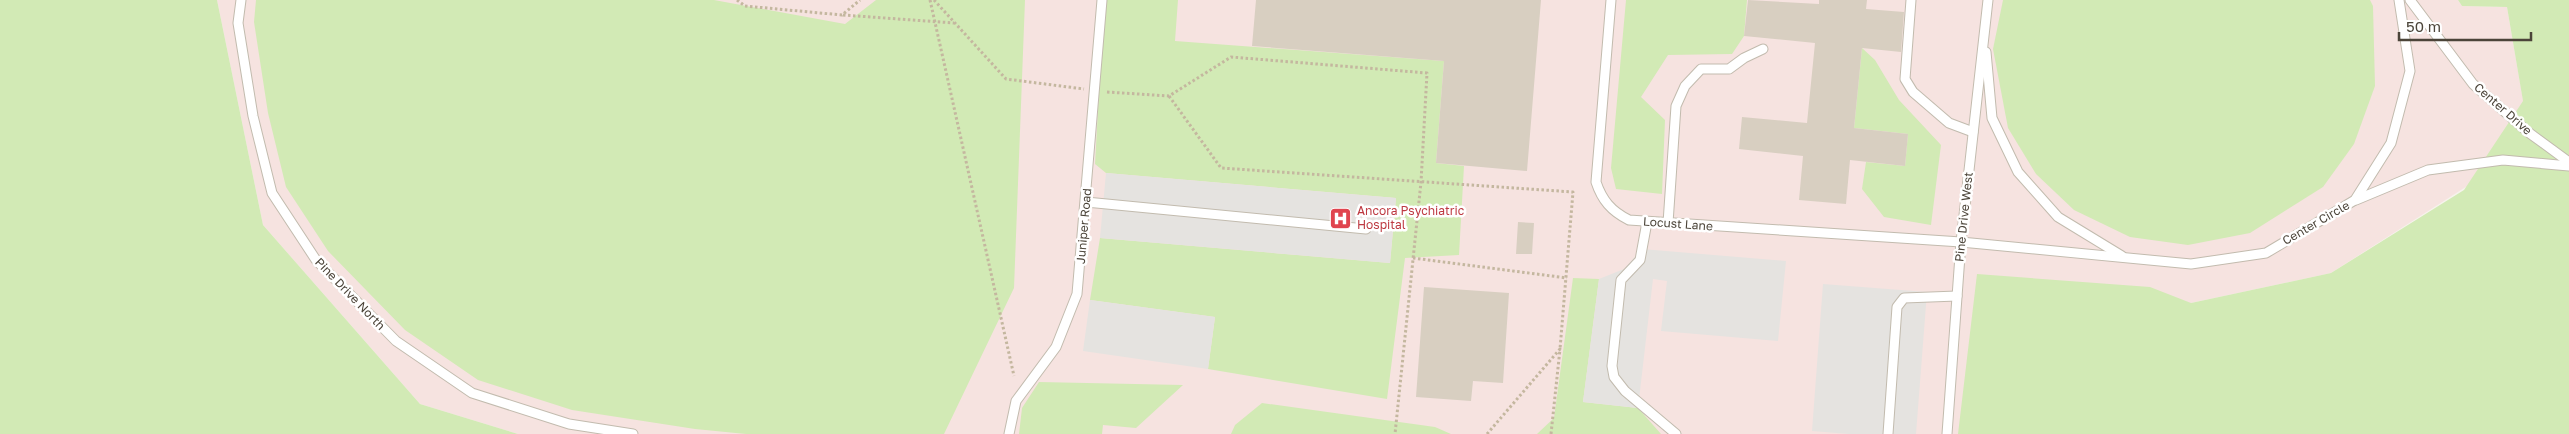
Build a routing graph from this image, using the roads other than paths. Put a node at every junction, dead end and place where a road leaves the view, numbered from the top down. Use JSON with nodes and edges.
{"nodes":[{"id":1,"x":241,"y":0,"type":"edge"},
{"id":2,"x":1102,"y":0,"type":"edge"},
{"id":3,"x":1611,"y":0,"type":"edge"},
{"id":4,"x":1911,"y":0,"type":"edge"},
{"id":5,"x":1988,"y":0,"type":"edge"},
{"id":6,"x":1992,"y":0,"type":"edge"},
{"id":7,"x":2398,"y":0,"type":"edge"},
{"id":8,"x":2410,"y":0,"type":"edge"},
{"id":9,"x":1984,"y":31,"type":"junction"},
{"id":10,"x":1763,"y":49,"type":"dead end"},
{"id":11,"x":1973,"y":132,"type":"junction"},
{"id":12,"x":2569,"y":164,"type":"edge"},
{"id":13,"x":2355,"y":200,"type":"junction"},
{"id":14,"x":1086,"y":202,"type":"junction"},
{"id":15,"x":1647,"y":222,"type":"junction"},
{"id":16,"x":1668,"y":223,"type":"junction"},
{"id":17,"x":1366,"y":229,"type":"dead end"},
{"id":18,"x":1961,"y":242,"type":"junction"},
{"id":19,"x":2126,"y":258,"type":"junction"},
{"id":20,"x":1957,"y":296,"type":"junction"},
{"id":21,"x":632,"y":434,"type":"edge"},
{"id":22,"x":1009,"y":434,"type":"edge"},
{"id":23,"x":1676,"y":434,"type":"edge"},
{"id":24,"x":1888,"y":434,"type":"edge"},
{"id":25,"x":1947,"y":434,"type":"edge"}],
"edges":[{"from":1,"to":21,"type":"lane","name":"Pine Drive North"},
{"from":2,"to":14,"type":"lane","name":"Juniper Road"},
{"from":3,"to":15,"type":"lane","name":"Locust Lane"},
{"from":4,"to":11,"type":"lane"},
{"from":5,"to":9,"type":"lane","name":"Pine Drive West"},
{"from":6,"to":9,"type":"lane","name":"Center Circle"},
{"from":7,"to":13,"type":"lane","name":"Center Circle"},
{"from":8,"to":12,"type":"lane","name":"Center Drive"},
{"from":9,"to":11,"type":"lane","name":"Pine Drive West"},
{"from":9,"to":19,"type":"lane","name":"Center Circle"},
{"from":10,"to":16,"type":"lane"},
{"from":11,"to":18,"type":"lane","name":"Pine Drive West"},
{"from":12,"to":13,"type":"lane","name":"Center Drive"},
{"from":13,"to":19,"type":"lane","name":"Center Circle"},
{"from":14,"to":17,"type":"lane"},
{"from":14,"to":22,"type":"lane","name":"Juniper Road"},
{"from":15,"to":16,"type":"lane","name":"Locust Lane"},
{"from":15,"to":23,"type":"lane"},
{"from":16,"to":18,"type":"lane","name":"Locust Lane"},
{"from":18,"to":19,"type":"lane","name":"Center Circle"},
{"from":18,"to":20,"type":"lane","name":"Pine Drive West"},
{"from":20,"to":24,"type":"lane"},
{"from":20,"to":25,"type":"lane","name":"Pine Drive West"}]}
